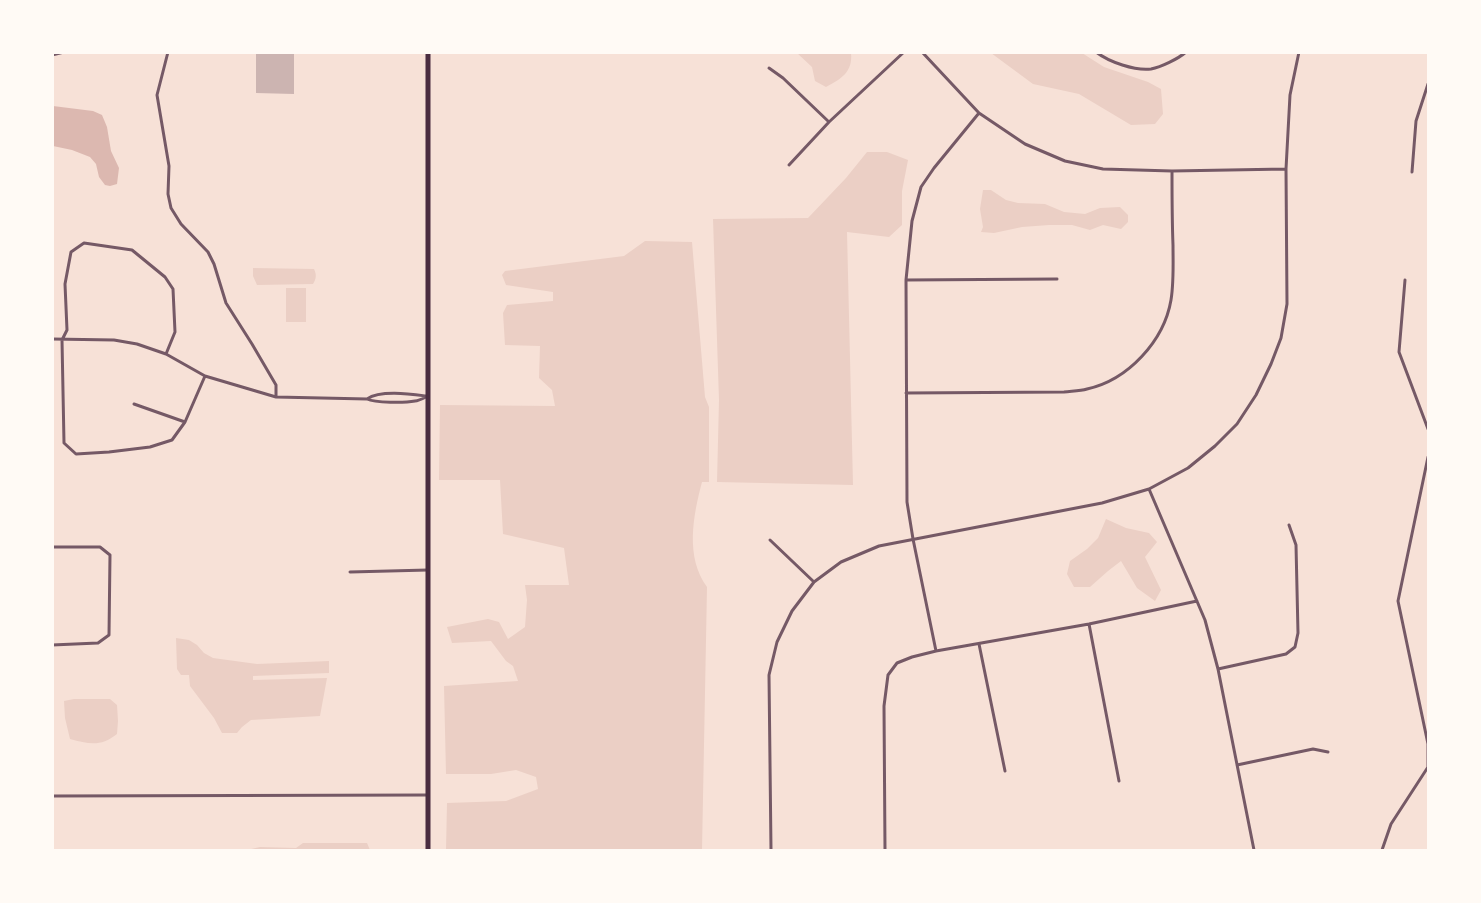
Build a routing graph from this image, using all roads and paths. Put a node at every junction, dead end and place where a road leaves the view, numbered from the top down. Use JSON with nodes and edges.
{"nodes":[{"id":1,"x":64,"y":52,"type":"edge"},
{"id":2,"x":168,"y":52,"type":"edge"},
{"id":3,"x":428,"y":52,"type":"edge"},
{"id":4,"x":904,"y":52,"type":"edge"},
{"id":5,"x":922,"y":52,"type":"edge"},
{"id":6,"x":1096,"y":52,"type":"edge"},
{"id":7,"x":1186,"y":52,"type":"edge"},
{"id":8,"x":1299,"y":52,"type":"edge"},
{"id":9,"x":52,"y":55,"type":"edge"},
{"id":10,"x":769,"y":68,"type":"dead end"},
{"id":11,"x":1428,"y":84,"type":"edge"},
{"id":12,"x":979,"y":113,"type":"junction"},
{"id":13,"x":829,"y":122,"type":"junction"},
{"id":14,"x":789,"y":165,"type":"dead end"},
{"id":15,"x":1286,"y":169,"type":"junction"},
{"id":16,"x":1172,"y":171,"type":"junction"},
{"id":17,"x":1412,"y":172,"type":"dead end"},
{"id":18,"x":1057,"y":279,"type":"dead end"},
{"id":19,"x":906,"y":280,"type":"junction"},
{"id":20,"x":1405,"y":280,"type":"dead end"},
{"id":21,"x":52,"y":339,"type":"edge"},
{"id":22,"x":62,"y":340,"type":"junction"},
{"id":23,"x":166,"y":354,"type":"junction"},
{"id":24,"x":205,"y":376,"type":"junction"},
{"id":25,"x":906,"y":393,"type":"junction"},
{"id":26,"x":428,"y":396,"type":"junction"},
{"id":27,"x":276,"y":397,"type":"junction"},
{"id":28,"x":367,"y":399,"type":"junction"},
{"id":29,"x":134,"y":404,"type":"dead end"},
{"id":30,"x":185,"y":422,"type":"junction"},
{"id":31,"x":1428,"y":429,"type":"edge"},
{"id":32,"x":1428,"y":458,"type":"edge"},
{"id":33,"x":1149,"y":489,"type":"junction"},
{"id":34,"x":1289,"y":525,"type":"dead end"},
{"id":35,"x":913,"y":539,"type":"junction"},
{"id":36,"x":770,"y":540,"type":"dead end"},
{"id":37,"x":52,"y":548,"type":"edge"},
{"id":38,"x":428,"y":570,"type":"junction"},
{"id":39,"x":350,"y":572,"type":"dead end"},
{"id":40,"x":814,"y":582,"type":"junction"},
{"id":41,"x":1197,"y":601,"type":"junction"},
{"id":42,"x":1089,"y":624,"type":"junction"},
{"id":43,"x":979,"y":644,"type":"junction"},
{"id":44,"x":52,"y":645,"type":"edge"},
{"id":45,"x":936,"y":651,"type":"junction"},
{"id":46,"x":1218,"y":669,"type":"junction"},
{"id":47,"x":1328,"y":753,"type":"dead end"},
{"id":48,"x":1237,"y":765,"type":"junction"},
{"id":49,"x":1005,"y":771,"type":"dead end"},
{"id":50,"x":1119,"y":781,"type":"dead end"},
{"id":51,"x":427,"y":795,"type":"junction"},
{"id":52,"x":52,"y":796,"type":"edge"},
{"id":53,"x":428,"y":850,"type":"edge"},
{"id":54,"x":771,"y":850,"type":"edge"},
{"id":55,"x":885,"y":850,"type":"edge"},
{"id":56,"x":1254,"y":850,"type":"edge"},
{"id":57,"x":1382,"y":850,"type":"edge"}],
"edges":[{"from":1,"to":9,"type":"street"},
{"from":2,"to":27,"type":"street"},
{"from":3,"to":26,"type":"main road"},
{"from":4,"to":13,"type":"street"},
{"from":5,"to":12,"type":"street"},
{"from":6,"to":7,"type":"street"},
{"from":8,"to":15,"type":"street"},
{"from":10,"to":13,"type":"street"},
{"from":11,"to":17,"type":"street"},
{"from":12,"to":16,"type":"street"},
{"from":12,"to":19,"type":"street"},
{"from":13,"to":14,"type":"street"},
{"from":15,"to":16,"type":"street"},
{"from":15,"to":33,"type":"street"},
{"from":16,"to":25,"type":"street"},
{"from":18,"to":19,"type":"street"},
{"from":19,"to":25,"type":"street"},
{"from":20,"to":31,"type":"street"},
{"from":21,"to":22,"type":"street"},
{"from":22,"to":23,"type":"street"},
{"from":22,"to":23,"type":"street"},
{"from":22,"to":30,"type":"street"},
{"from":23,"to":24,"type":"street"},
{"from":24,"to":27,"type":"street"},
{"from":24,"to":30,"type":"street"},
{"from":25,"to":35,"type":"street"},
{"from":26,"to":28,"type":"street"},
{"from":26,"to":28,"type":"street"},
{"from":26,"to":38,"type":"main road"},
{"from":27,"to":28,"type":"street"},
{"from":29,"to":30,"type":"street"},
{"from":32,"to":57,"type":"street"},
{"from":33,"to":35,"type":"street"},
{"from":33,"to":41,"type":"street"},
{"from":34,"to":46,"type":"street"},
{"from":35,"to":40,"type":"street"},
{"from":35,"to":45,"type":"street"},
{"from":36,"to":40,"type":"street"},
{"from":37,"to":44,"type":"street"},
{"from":38,"to":39,"type":"street"},
{"from":38,"to":51,"type":"main road"},
{"from":40,"to":54,"type":"street"},
{"from":41,"to":42,"type":"street"},
{"from":41,"to":46,"type":"street"},
{"from":42,"to":43,"type":"street"},
{"from":42,"to":50,"type":"street"},
{"from":43,"to":45,"type":"street"},
{"from":43,"to":49,"type":"street"},
{"from":45,"to":55,"type":"street"},
{"from":46,"to":48,"type":"street"},
{"from":47,"to":48,"type":"street"},
{"from":48,"to":56,"type":"street"},
{"from":51,"to":52,"type":"street"},
{"from":51,"to":53,"type":"main road"}]}
